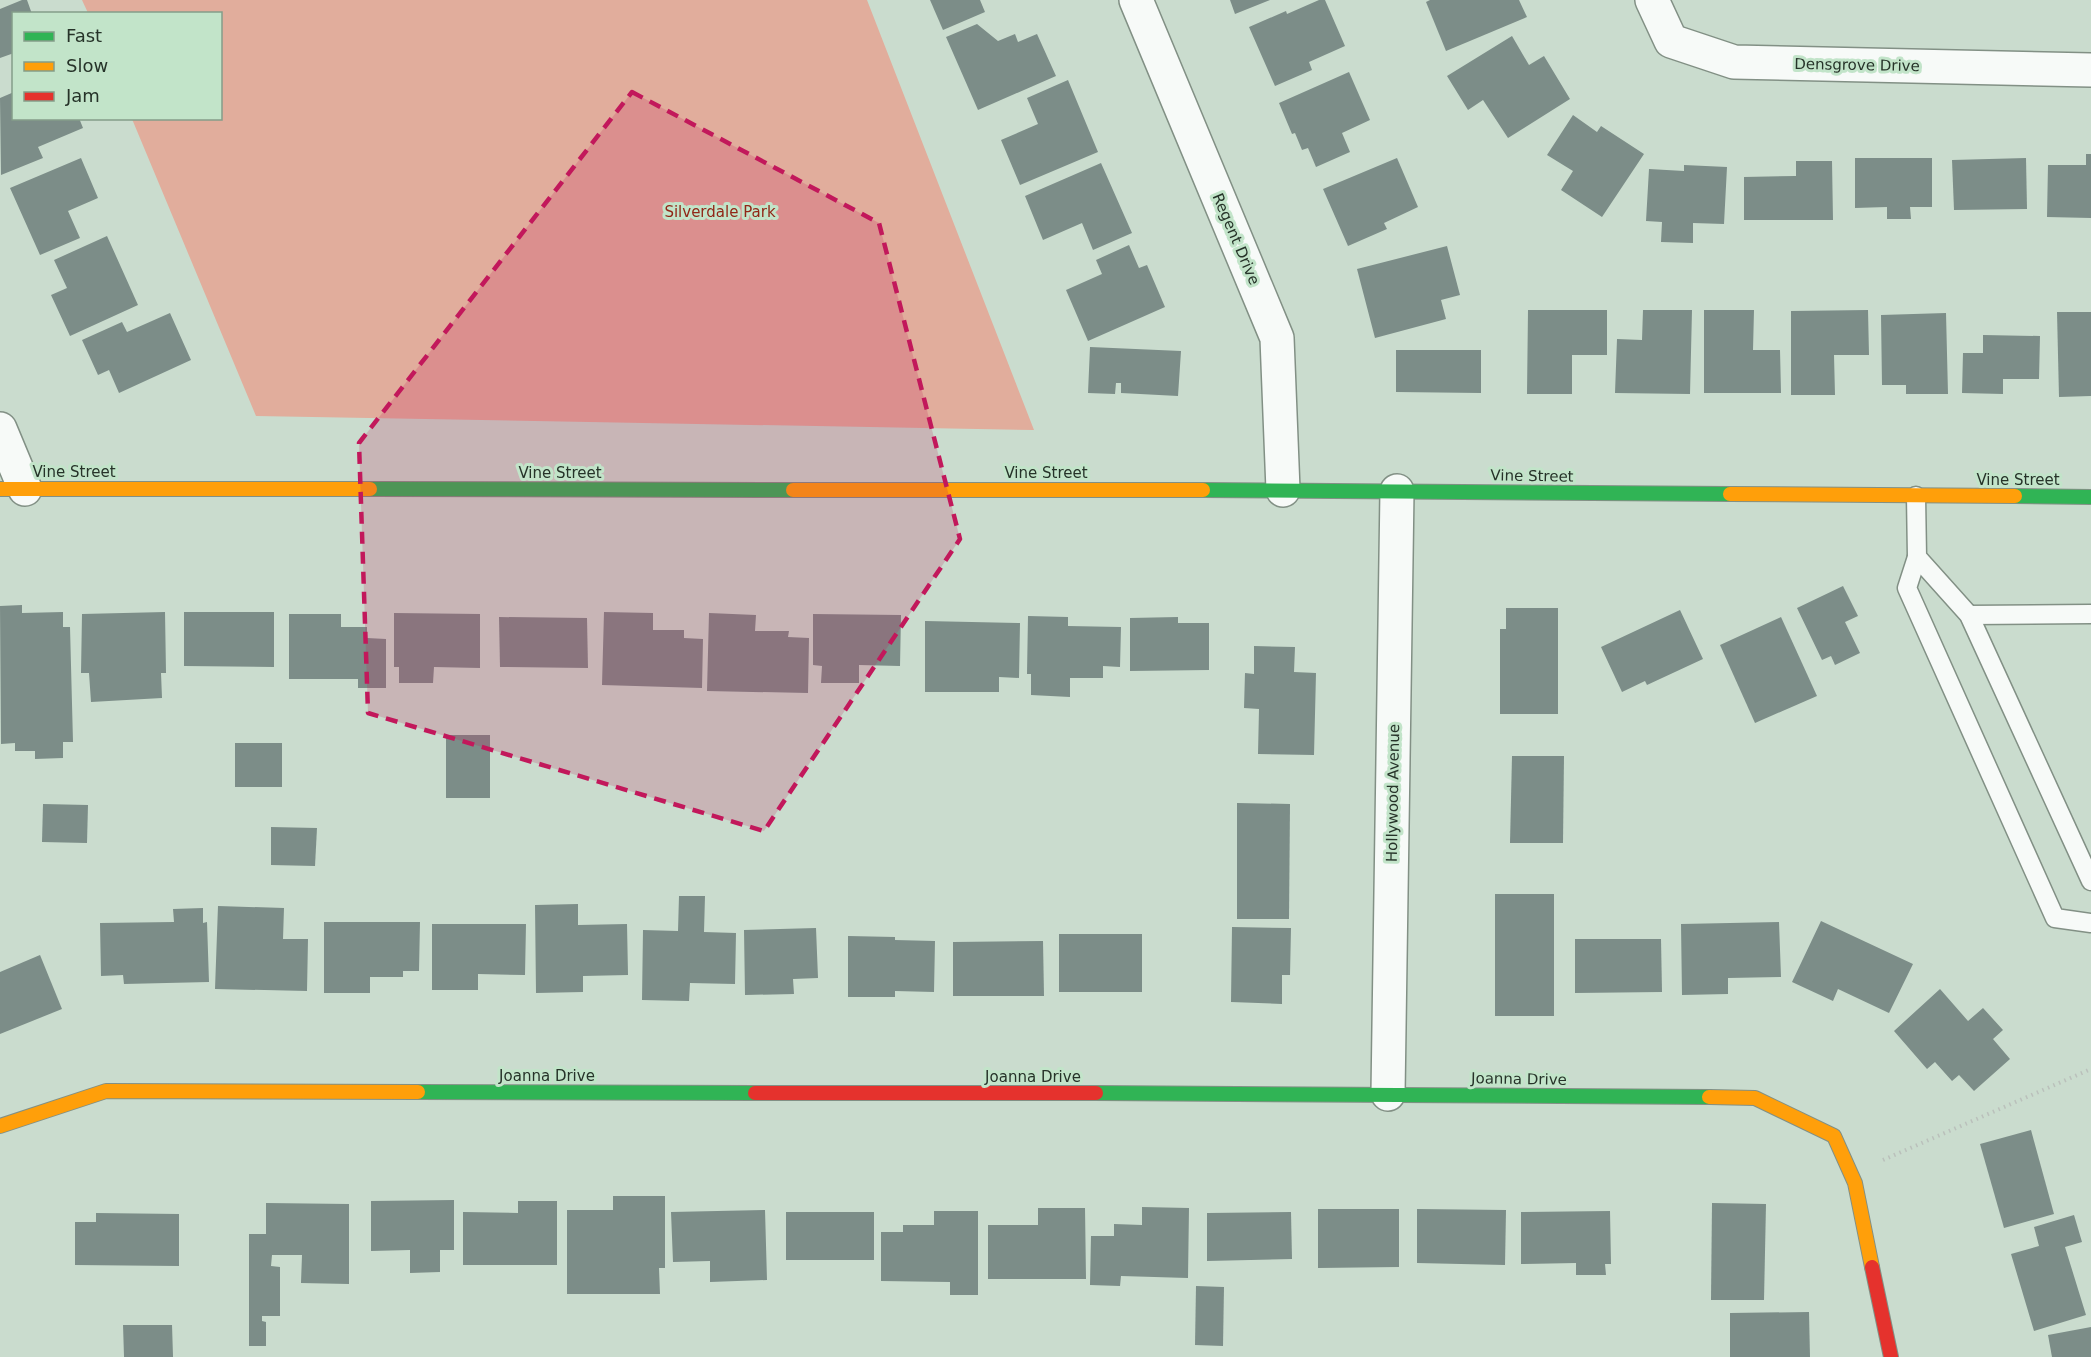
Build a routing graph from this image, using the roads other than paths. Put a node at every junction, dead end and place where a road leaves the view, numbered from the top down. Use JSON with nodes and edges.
{"nodes":[{"id":1,"x":1136,"y":0,"type":"edge"},
{"id":2,"x":1652,"y":0,"type":"edge"},
{"id":3,"x":2091,"y":70,"type":"edge"},
{"id":4,"x":0,"y":429,"type":"edge"},
{"id":5,"x":12,"y":489,"type":"edge"},
{"id":6,"x":1284,"y":490,"type":"junction"},
{"id":7,"x":1397,"y":491,"type":"junction"},
{"id":8,"x":1916,"y":496,"type":"junction"},
{"id":9,"x":2091,"y":497,"type":"edge"},
{"id":10,"x":1917,"y":557,"type":"junction"},
{"id":11,"x":2091,"y":614,"type":"edge"},
{"id":12,"x":1970,"y":615,"type":"junction"},
{"id":13,"x":2091,"y":881,"type":"edge"},
{"id":14,"x":2091,"y":923,"type":"edge"},
{"id":15,"x":1388,"y":1094,"type":"junction"},
{"id":16,"x":0,"y":1126,"type":"edge"},
{"id":17,"x":1891,"y":1357,"type":"edge"}],
"edges":[{"from":1,"to":6,"type":"street","name":"Regent Drive"},
{"from":2,"to":3,"type":"street","name":"Densgrove Drive"},
{"from":4,"to":5,"type":"street"},
{"from":5,"to":6,"type":"street","name":"Vine Street"},
{"from":6,"to":7,"type":"street","name":"Vine Street"},
{"from":7,"to":8,"type":"street","name":"Vine Street"},
{"from":7,"to":15,"type":"street","name":"Hollywood Avenue"},
{"from":8,"to":9,"type":"street","name":"Vine Street"},
{"from":8,"to":10,"type":"lane"},
{"from":10,"to":12,"type":"lane"},
{"from":10,"to":14,"type":"lane"},
{"from":11,"to":12,"type":"lane"},
{"from":12,"to":13,"type":"lane"},
{"from":15,"to":16,"type":"street","name":"Joanna Drive"},
{"from":15,"to":17,"type":"street","name":"Joanna Drive"}]}
